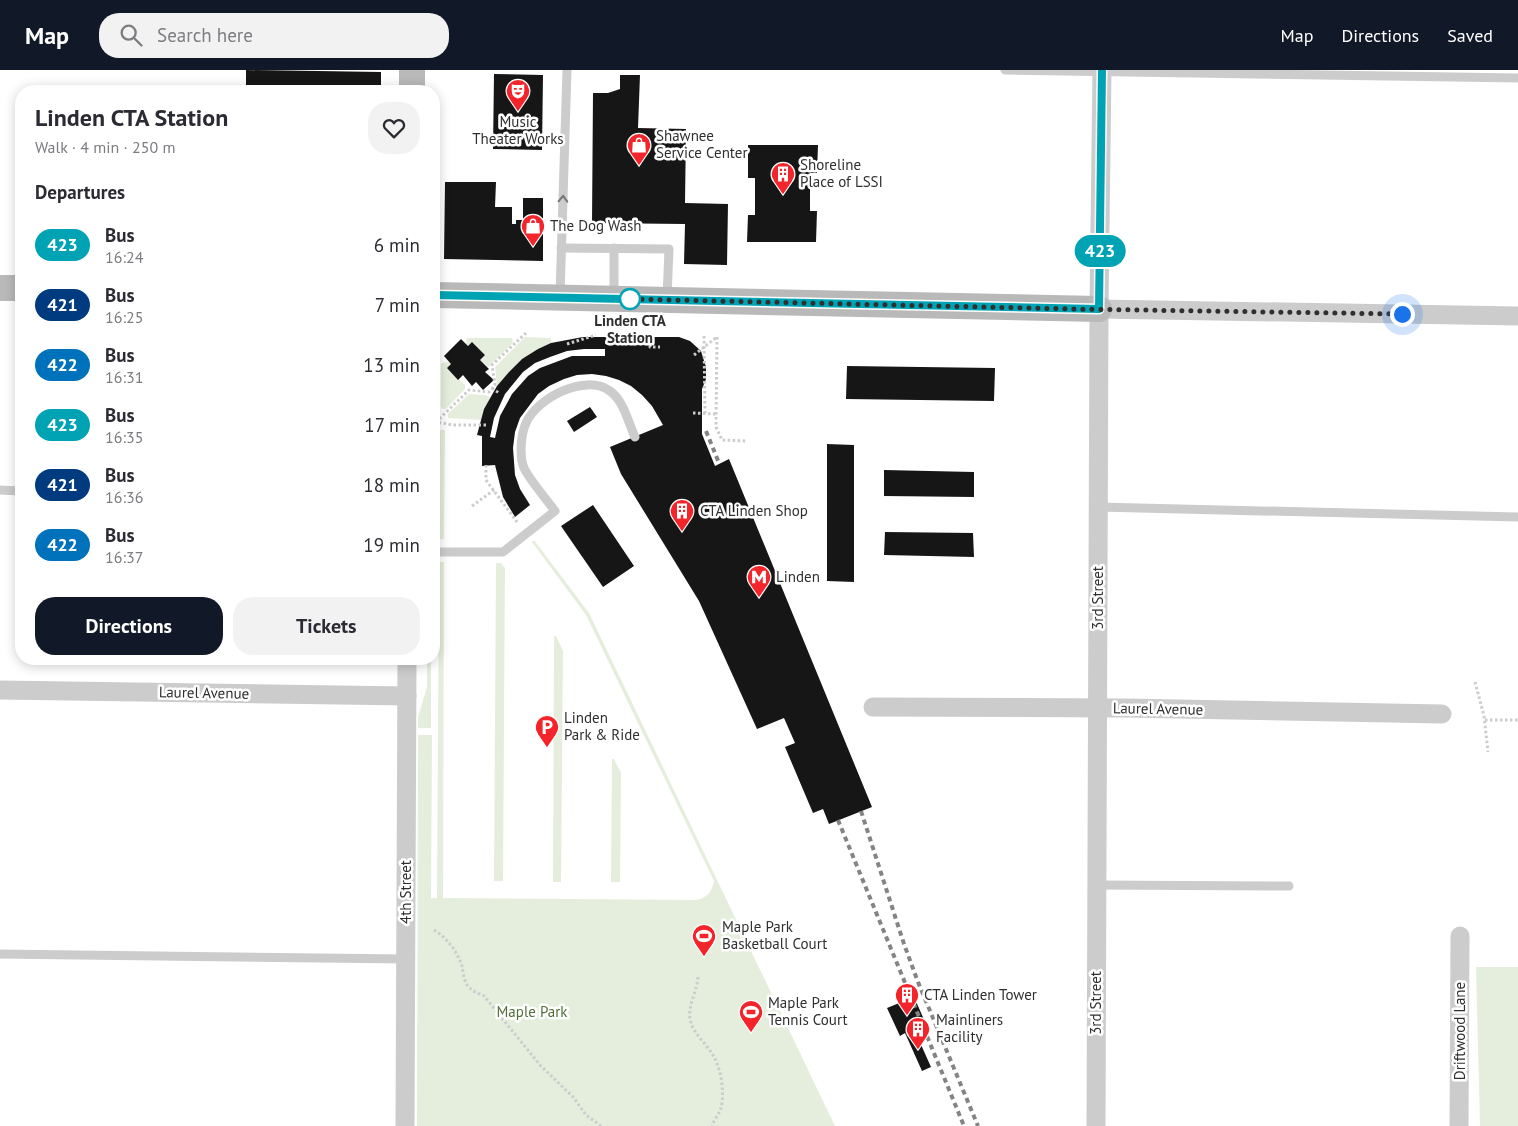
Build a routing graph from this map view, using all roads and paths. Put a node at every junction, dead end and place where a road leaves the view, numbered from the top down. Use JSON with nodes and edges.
{"nodes":[{"id":1,"x":412,"y":70,"type":"edge"},
{"id":2,"x":567,"y":70,"type":"edge"},
{"id":3,"x":1005,"y":70,"type":"edge"},
{"id":4,"x":1102,"y":71,"type":"edge"},
{"id":5,"x":1518,"y":78,"type":"edge"},
{"id":6,"x":412,"y":85,"type":"edge"},
{"id":7,"x":561,"y":248,"type":"junction"},
{"id":8,"x":614,"y":248,"type":"junction"},
{"id":9,"x":0,"y":288,"type":"edge"},
{"id":10,"x":15,"y":288,"type":"edge"},
{"id":11,"x":440,"y":295,"type":"edge"},
{"id":12,"x":560,"y":298,"type":"junction"},
{"id":13,"x":614,"y":299,"type":"junction"},
{"id":14,"x":667,"y":300,"type":"junction"},
{"id":15,"x":1099,"y":309,"type":"junction"},
{"id":16,"x":1518,"y":316,"type":"edge"},
{"id":17,"x":526,"y":333,"type":"dead end"},
{"id":18,"x":596,"y":335,"type":"dead end"},
{"id":19,"x":650,"y":335,"type":"dead end"},
{"id":20,"x":704,"y":336,"type":"dead end"},
{"id":21,"x":567,"y":344,"type":"dead end"},
{"id":22,"x":660,"y":347,"type":"dead end"},
{"id":23,"x":704,"y":347,"type":"junction"},
{"id":24,"x":694,"y":355,"type":"dead end"},
{"id":25,"x":492,"y":388,"type":"junction"},
{"id":26,"x":499,"y":393,"type":"dead end"},
{"id":27,"x":693,"y":413,"type":"dead end"},
{"id":28,"x":705,"y":414,"type":"junction"},
{"id":29,"x":716,"y":414,"type":"junction"},
{"id":30,"x":440,"y":418,"type":"edge"},
{"id":31,"x":440,"y":423,"type":"edge"},
{"id":32,"x":486,"y":425,"type":"dead end"},
{"id":33,"x":635,"y":437,"type":"dead end"},
{"id":34,"x":746,"y":442,"type":"dead end"},
{"id":35,"x":486,"y":465,"type":"dead end"},
{"id":36,"x":0,"y":490,"type":"edge"},
{"id":37,"x":494,"y":490,"type":"junction"},
{"id":38,"x":15,"y":491,"type":"edge"},
{"id":39,"x":472,"y":506,"type":"dead end"},
{"id":40,"x":1098,"y":507,"type":"junction"},
{"id":41,"x":1518,"y":517,"type":"edge"},
{"id":42,"x":520,"y":526,"type":"dead end"},
{"id":43,"x":440,"y":552,"type":"edge"},
{"id":44,"x":407,"y":665,"type":"edge"},
{"id":45,"x":1475,"y":682,"type":"dead end"},
{"id":46,"x":0,"y":690,"type":"edge"},
{"id":47,"x":407,"y":696,"type":"junction"},
{"id":48,"x":874,"y":707,"type":"dead end"},
{"id":49,"x":1097,"y":708,"type":"junction"},
{"id":50,"x":1442,"y":714,"type":"dead end"},
{"id":51,"x":1484,"y":720,"type":"junction"},
{"id":52,"x":1518,"y":720,"type":"edge"},
{"id":53,"x":1488,"y":752,"type":"dead end"},
{"id":54,"x":1096,"y":886,"type":"junction"},
{"id":55,"x":1289,"y":886,"type":"dead end"},
{"id":56,"x":434,"y":930,"type":"dead end"},
{"id":57,"x":1460,"y":936,"type":"dead end"},
{"id":58,"x":0,"y":954,"type":"edge"},
{"id":59,"x":406,"y":959,"type":"junction"},
{"id":60,"x":698,"y":977,"type":"dead end"},
{"id":61,"x":405,"y":1126,"type":"edge"},
{"id":62,"x":601,"y":1126,"type":"edge"},
{"id":63,"x":712,"y":1126,"type":"edge"},
{"id":64,"x":1096,"y":1126,"type":"edge"},
{"id":65,"x":1459,"y":1126,"type":"edge"}],
"edges":[{"from":1,"to":6,"type":"street"},
{"from":7,"to":2,"type":"lane","one_way":true},
{"from":3,"to":4,"type":"lane"},
{"from":4,"to":5,"type":"lane"},
{"from":4,"to":15,"type":"street","name":"3rd Street"},
{"from":7,"to":8,"type":"lane"},
{"from":7,"to":12,"type":"lane"},
{"from":8,"to":13,"type":"lane"},
{"from":8,"to":14,"type":"lane"},
{"from":9,"to":10,"type":"street"},
{"from":11,"to":12,"type":"street"},
{"from":12,"to":13,"type":"street"},
{"from":13,"to":14,"type":"street"},
{"from":14,"to":15,"type":"street"},
{"from":15,"to":16,"type":"street"},
{"from":15,"to":40,"type":"street","name":"3rd Street"},
{"from":17,"to":25,"type":"path"},
{"from":18,"to":21,"type":"path"},
{"from":19,"to":22,"type":"path"},
{"from":20,"to":23,"type":"path"},
{"from":23,"to":24,"type":"path"},
{"from":23,"to":28,"type":"path"},
{"from":23,"to":29,"type":"path"},
{"from":25,"to":26,"type":"path"},
{"from":25,"to":30,"type":"path"},
{"from":27,"to":28,"type":"path"},
{"from":28,"to":29,"type":"path"},
{"from":29,"to":34,"type":"path"},
{"from":31,"to":32,"type":"path"},
{"from":33,"to":43,"type":"lane"},
{"from":35,"to":37,"type":"path"},
{"from":36,"to":38,"type":"lane"},
{"from":37,"to":39,"type":"path"},
{"from":37,"to":42,"type":"path"},
{"from":40,"to":41,"type":"lane"},
{"from":40,"to":49,"type":"street","name":"3rd Street"},
{"from":44,"to":47,"type":"street","name":"4th Street"},
{"from":45,"to":51,"type":"path"},
{"from":46,"to":47,"type":"street","name":"Laurel Avenue"},
{"from":47,"to":59,"type":"street","name":"4th Street"},
{"from":48,"to":49,"type":"street","name":"Laurel Avenue"},
{"from":49,"to":50,"type":"street","name":"Laurel Avenue"},
{"from":49,"to":54,"type":"street","name":"3rd Street"},
{"from":51,"to":52,"type":"path"},
{"from":51,"to":53,"type":"path"},
{"from":54,"to":55,"type":"lane"},
{"from":54,"to":64,"type":"street","name":"3rd Street"},
{"from":56,"to":62,"type":"path"},
{"from":57,"to":65,"type":"street","name":"Driftwood Lane"},
{"from":58,"to":59,"type":"lane"},
{"from":59,"to":61,"type":"street","name":"4th Street"},
{"from":60,"to":63,"type":"path"}]}
